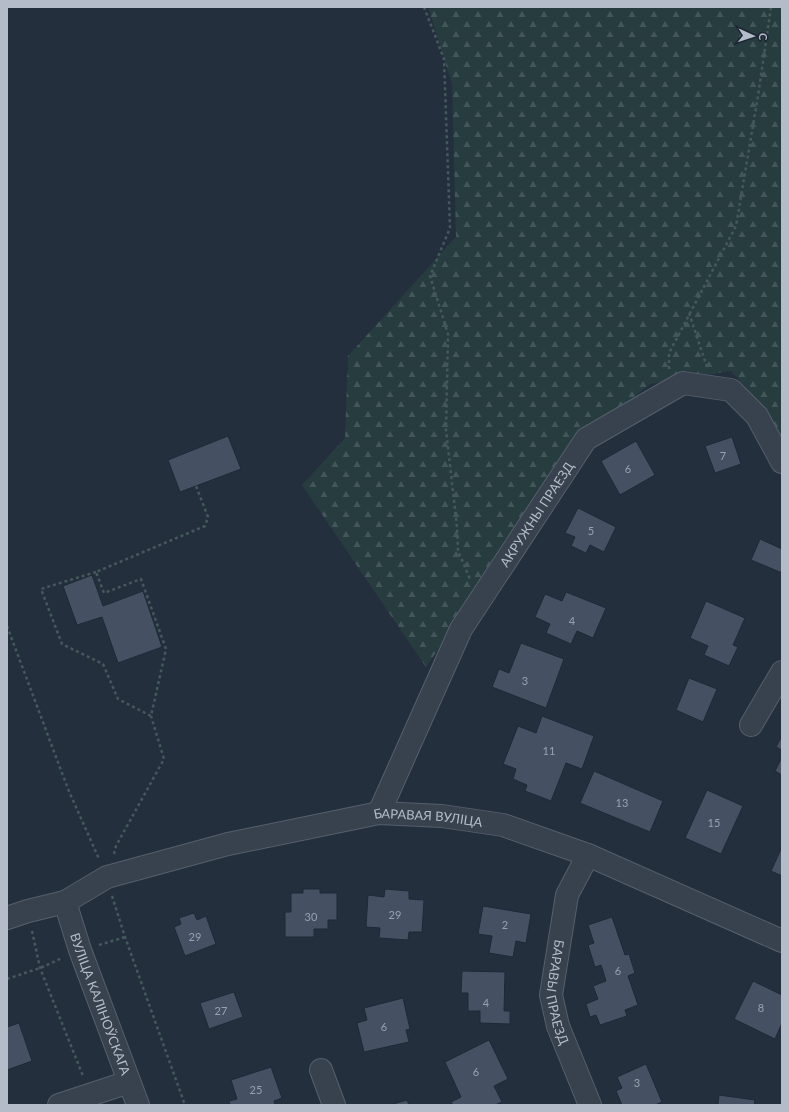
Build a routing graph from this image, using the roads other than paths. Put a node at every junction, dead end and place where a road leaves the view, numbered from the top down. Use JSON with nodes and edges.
{"nodes":[{"id":1,"x":782,"y":462,"type":"edge"},
{"id":2,"x":782,"y":672,"type":"edge"},
{"id":3,"x":751,"y":725,"type":"dead end"},
{"id":4,"x":379,"y":813,"type":"junction"},
{"id":5,"x":588,"y":856,"type":"junction"},
{"id":6,"x":65,"y":902,"type":"junction"},
{"id":7,"x":7,"y":918,"type":"edge"},
{"id":8,"x":782,"y":941,"type":"edge"},
{"id":9,"x":321,"y":1070,"type":"dead end"},
{"id":10,"x":129,"y":1082,"type":"junction"},
{"id":11,"x":59,"y":1105,"type":"edge"},
{"id":12,"x":138,"y":1105,"type":"edge"},
{"id":13,"x":334,"y":1105,"type":"edge"},
{"id":14,"x":590,"y":1105,"type":"edge"}],
"edges":[{"from":1,"to":4,"type":"street","name":"АКРУЖНЫ ПРАЕЗД"},
{"from":2,"to":3,"type":"street"},
{"from":4,"to":5,"type":"street","name":"БАРАВАЯ ВУЛІЦА"},
{"from":4,"to":6,"type":"street","name":"БАРАВАЯ ВУЛІЦА"},
{"from":5,"to":8,"type":"street","name":"БАРАВАЯ ВУЛІЦА"},
{"from":5,"to":14,"type":"street","name":"БАРАВЫ ПРАЕЗД"},
{"from":6,"to":7,"type":"street","name":"БАРАВАЯ ВУЛІЦА"},
{"from":6,"to":10,"type":"street","name":"ВУЛІЦА КАЛІНОЎСКАГА"},
{"from":9,"to":13,"type":"street"},
{"from":10,"to":11,"type":"street"},
{"from":10,"to":12,"type":"street","name":"ВУЛІЦА КАЛІНОЎСКАГА"}]}
